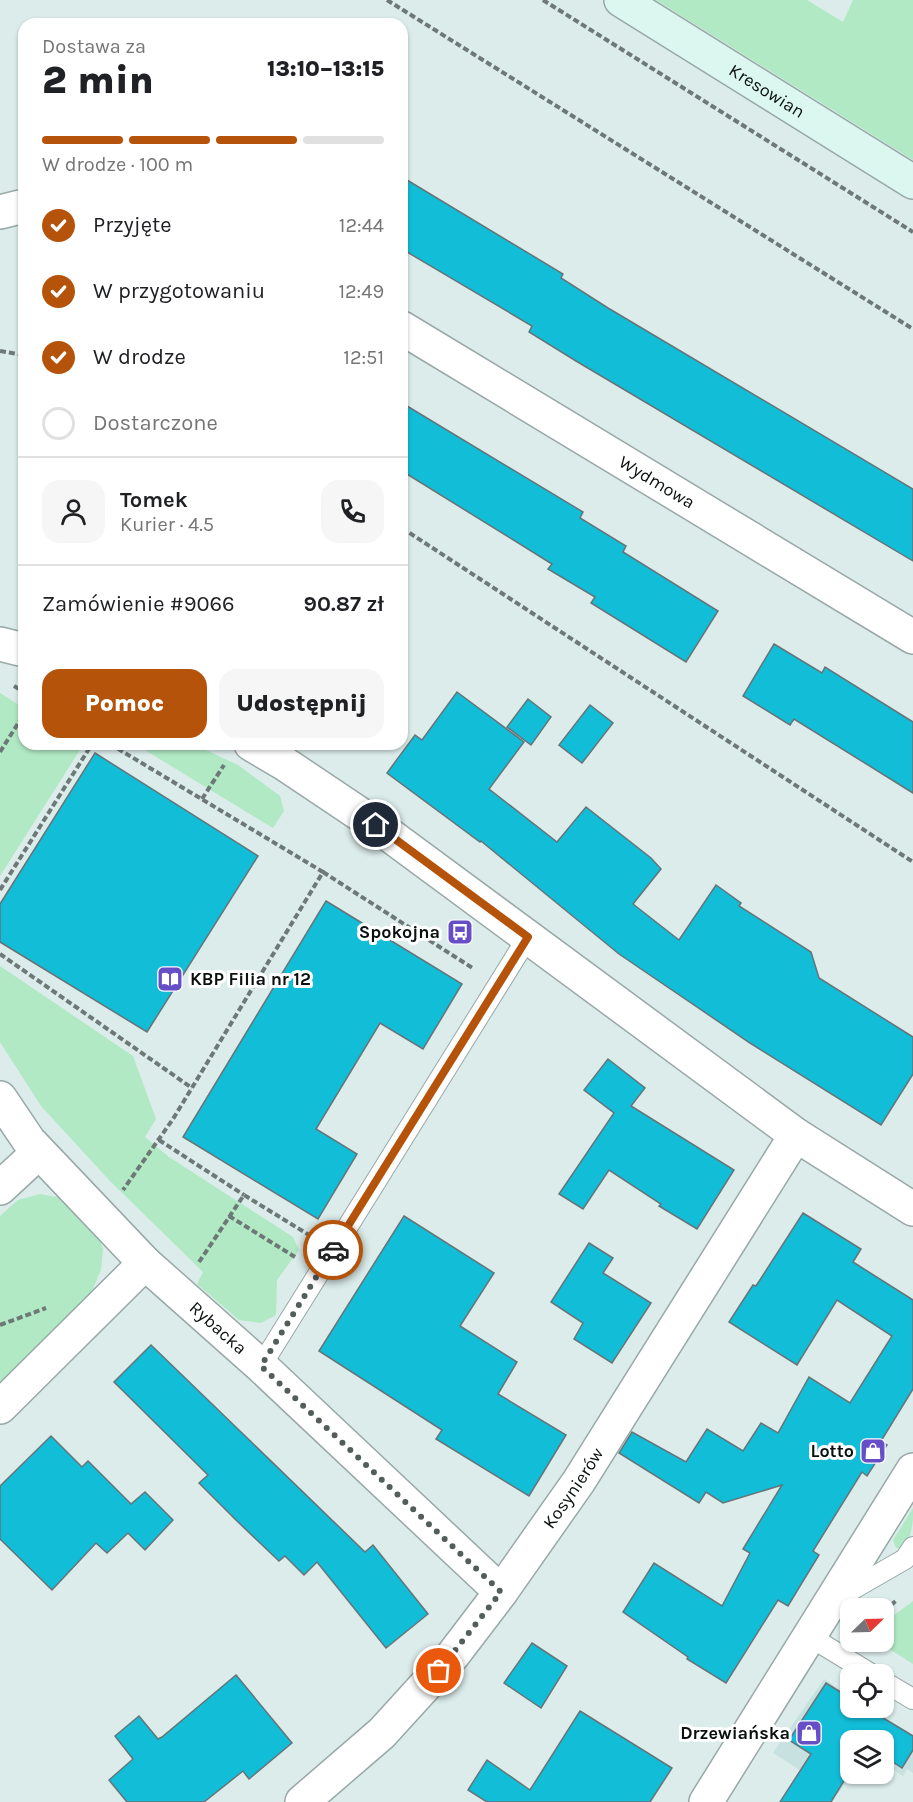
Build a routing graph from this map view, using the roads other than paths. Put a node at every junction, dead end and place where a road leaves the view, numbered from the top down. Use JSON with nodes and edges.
{"nodes":[{"id":1,"x":621,"y":0,"type":"edge"},
{"id":2,"x":913,"y":182,"type":"edge"},
{"id":3,"x":18,"y":208,"type":"edge"},
{"id":4,"x":0,"y":212,"type":"edge"},
{"id":5,"x":408,"y":332,"type":"edge"},
{"id":6,"x":913,"y":637,"type":"edge"},
{"id":7,"x":0,"y":644,"type":"edge"},
{"id":8,"x":18,"y":648,"type":"edge"},
{"id":9,"x":238,"y":753,"type":"edge"},
{"id":10,"x":528,"y":937,"type":"junction"},
{"id":11,"x":0,"y":1098,"type":"edge"},
{"id":12,"x":796,"y":1135,"type":"junction"},
{"id":13,"x":39,"y":1152,"type":"junction"},
{"id":14,"x":0,"y":1188,"type":"edge"},
{"id":15,"x":913,"y":1209,"type":"edge"},
{"id":16,"x":145,"y":1263,"type":"junction"},
{"id":17,"x":261,"y":1366,"type":"junction"},
{"id":18,"x":0,"y":1407,"type":"edge"},
{"id":19,"x":913,"y":1470,"type":"edge"},
{"id":20,"x":913,"y":1547,"type":"edge"},
{"id":21,"x":501,"y":1592,"type":"junction"},
{"id":22,"x":832,"y":1601,"type":"junction"},
{"id":23,"x":809,"y":1636,"type":"junction"},
{"id":24,"x":855,"y":1664,"type":"edge"},
{"id":25,"x":894,"y":1688,"type":"edge"},
{"id":26,"x":913,"y":1699,"type":"edge"},
{"id":27,"x":302,"y":1802,"type":"edge"},
{"id":28,"x":706,"y":1802,"type":"edge"}],
"edges":[{"from":1,"to":2,"type":"main road","name":"Kresowian"},
{"from":3,"to":4,"type":"street"},
{"from":5,"to":6,"type":"street","name":"Wydmowa"},
{"from":7,"to":8,"type":"street"},
{"from":9,"to":10,"type":"street"},
{"from":10,"to":12,"type":"street"},
{"from":10,"to":17,"type":"lane"},
{"from":11,"to":13,"type":"street","name":"Rybacka"},
{"from":12,"to":15,"type":"street"},
{"from":12,"to":21,"type":"street","name":"Kosynierów"},
{"from":13,"to":14,"type":"street"},
{"from":13,"to":16,"type":"street","name":"Rybacka"},
{"from":16,"to":17,"type":"street","name":"Rybacka"},
{"from":16,"to":18,"type":"street"},
{"from":17,"to":21,"type":"street","name":"Rybacka"},
{"from":19,"to":22,"type":"street"},
{"from":20,"to":22,"type":"lane"},
{"from":21,"to":27,"type":"street","name":"Kosynierów"},
{"from":22,"to":23,"type":"street"},
{"from":23,"to":24,"type":"lane"},
{"from":23,"to":28,"type":"street"},
{"from":25,"to":26,"type":"lane"}]}
